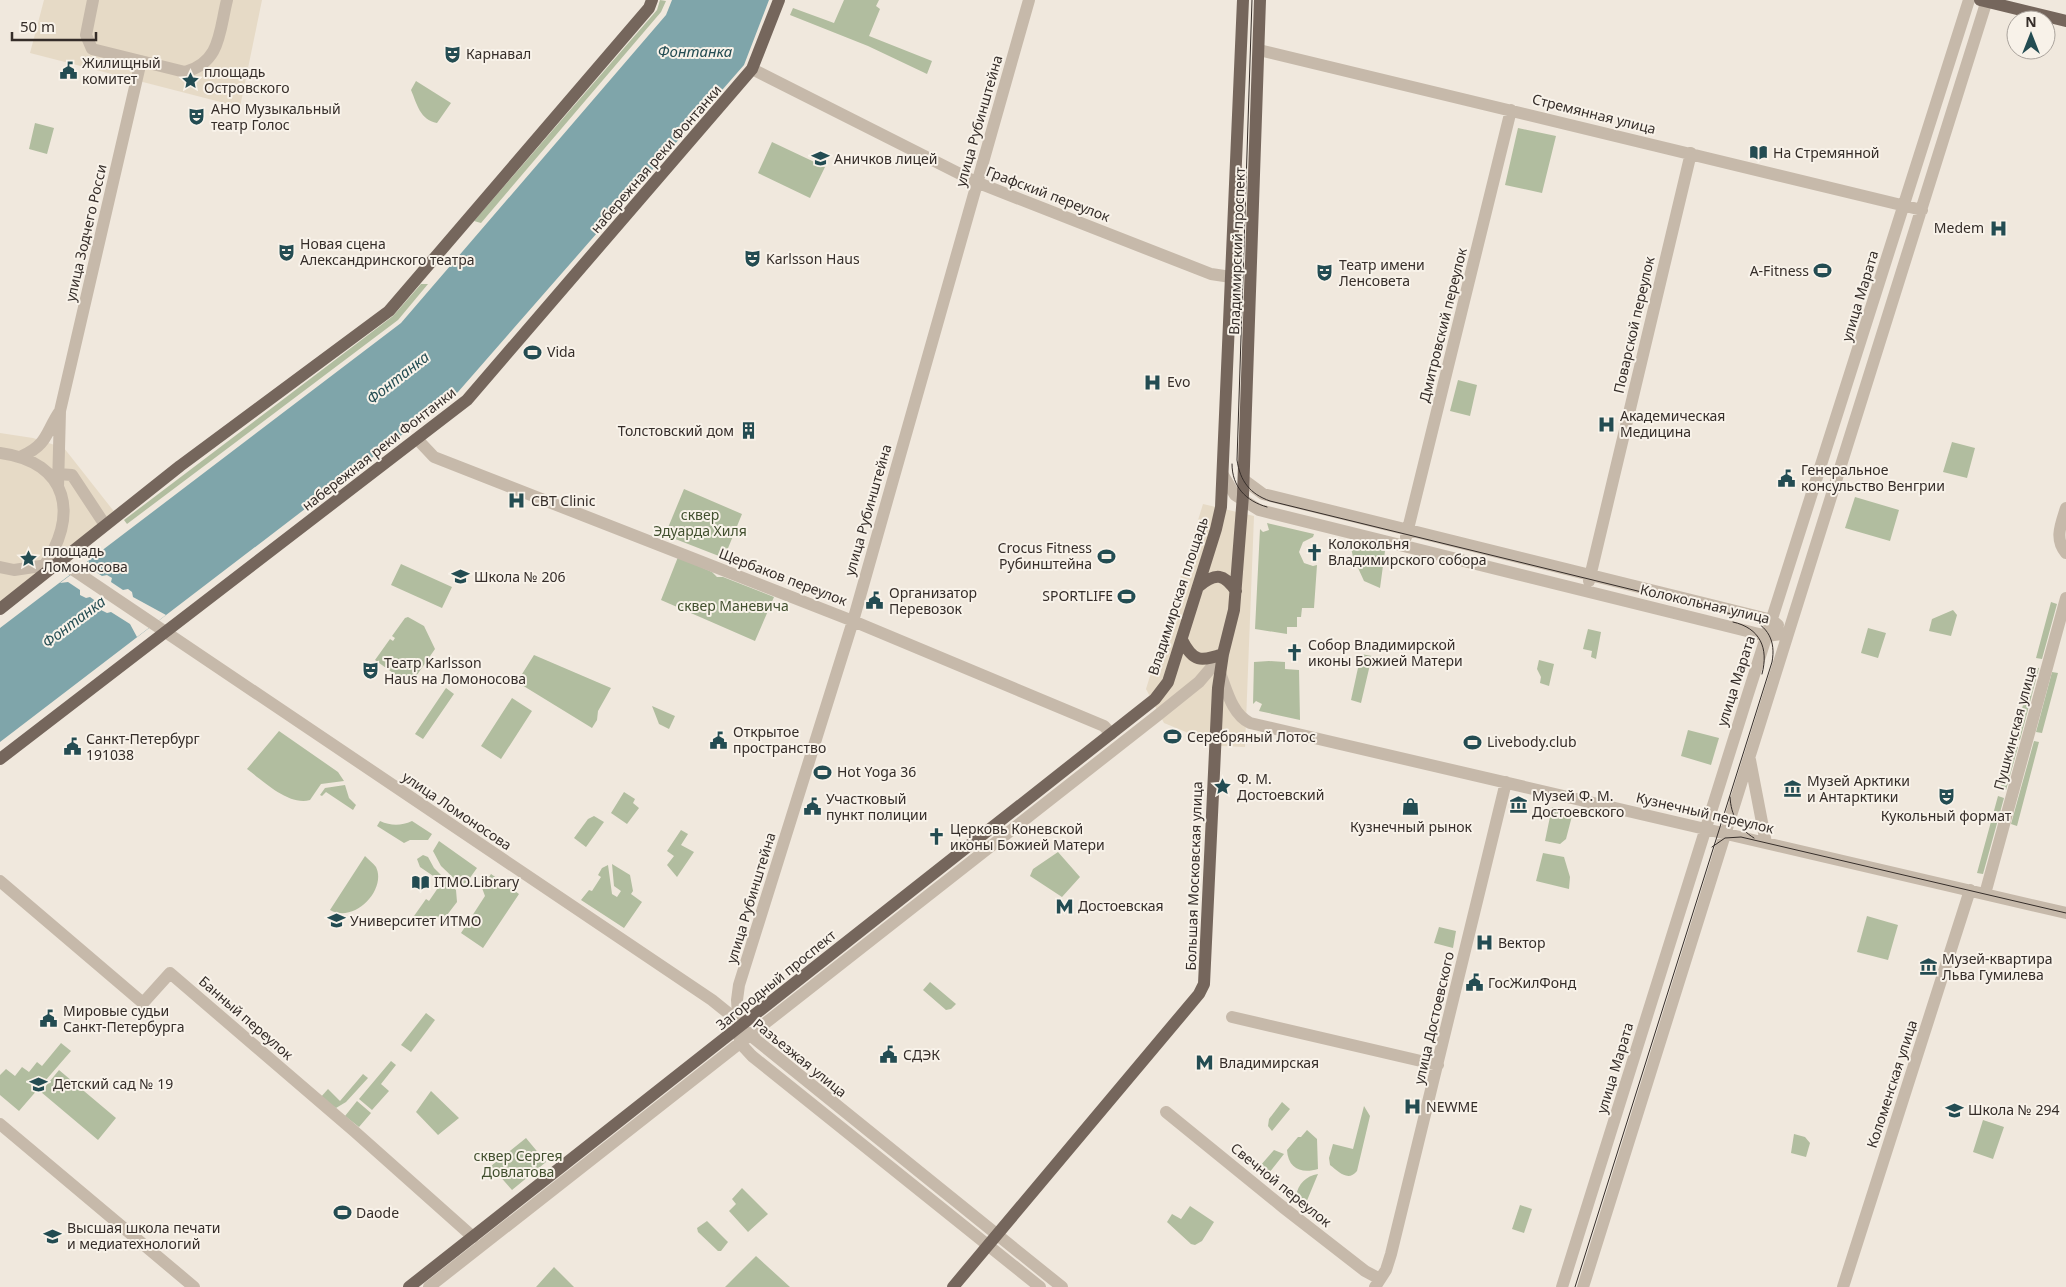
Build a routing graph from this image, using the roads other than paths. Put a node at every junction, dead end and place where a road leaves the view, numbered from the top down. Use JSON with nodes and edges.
{"nodes":[{"id":1,"x":93,"y":0,"type":"edge"},
{"id":2,"x":227,"y":0,"type":"edge"},
{"id":3,"x":652,"y":0,"type":"edge"},
{"id":4,"x":780,"y":0,"type":"edge"},
{"id":5,"x":1029,"y":0,"type":"edge"},
{"id":6,"x":1242,"y":0,"type":"edge"},
{"id":7,"x":1260,"y":0,"type":"edge"},
{"id":8,"x":1969,"y":0,"type":"edge"},
{"id":9,"x":1985,"y":1,"type":"edge"},
{"id":10,"x":2066,"y":22,"type":"edge"},
{"id":11,"x":1259,"y":50,"type":"junction"},
{"id":12,"x":141,"y":61,"type":"junction"},
{"id":13,"x":752,"y":69,"type":"junction"},
{"id":14,"x":1511,"y":110,"type":"junction"},
{"id":15,"x":1691,"y":153,"type":"junction"},
{"id":16,"x":976,"y":182,"type":"junction"},
{"id":17,"x":1904,"y":205,"type":"junction"},
{"id":18,"x":1922,"y":210,"type":"junction"},
{"id":19,"x":1231,"y":277,"type":"junction"},
{"id":20,"x":60,"y":411,"type":"junction"},
{"id":21,"x":418,"y":440,"type":"junction"},
{"id":22,"x":0,"y":452,"type":"edge"},
{"id":23,"x":22,"y":456,"type":"junction"},
{"id":24,"x":1223,"y":475,"type":"junction"},
{"id":25,"x":58,"y":480,"type":"junction"},
{"id":26,"x":1244,"y":480,"type":"junction"},
{"id":27,"x":1243,"y":502,"type":"junction"},
{"id":28,"x":2066,"y":508,"type":"edge"},
{"id":29,"x":105,"y":525,"type":"junction"},
{"id":30,"x":1408,"y":530,"type":"junction"},
{"id":31,"x":1404,"y":547,"type":"junction"},
{"id":32,"x":2066,"y":553,"type":"edge"},
{"id":33,"x":60,"y":563,"type":"junction"},
{"id":34,"x":45,"y":564,"type":"junction"},
{"id":35,"x":0,"y":567,"type":"edge"},
{"id":36,"x":1590,"y":575,"type":"junction"},
{"id":37,"x":1199,"y":586,"type":"junction"},
{"id":38,"x":29,"y":587,"type":"junction"},
{"id":39,"x":1587,"y":591,"type":"junction"},
{"id":40,"x":1236,"y":592,"type":"junction"},
{"id":41,"x":2066,"y":598,"type":"edge"},
{"id":42,"x":0,"y":608,"type":"edge"},
{"id":43,"x":853,"y":620,"type":"junction"},
{"id":44,"x":1772,"y":620,"type":"junction"},
{"id":45,"x":164,"y":633,"type":"junction"},
{"id":46,"x":1788,"y":633,"type":"junction"},
{"id":47,"x":1767,"y":636,"type":"junction"},
{"id":48,"x":1182,"y":640,"type":"junction"},
{"id":49,"x":1223,"y":654,"type":"junction"},
{"id":50,"x":1220,"y":673,"type":"junction"},
{"id":51,"x":1160,"y":695,"type":"joint"},
{"id":52,"x":1111,"y":734,"type":"junction"},
{"id":53,"x":1750,"y":758,"type":"junction"},
{"id":54,"x":0,"y":759,"type":"edge"},
{"id":55,"x":1506,"y":782,"type":"junction"},
{"id":56,"x":1706,"y":829,"type":"junction"},
{"id":57,"x":1726,"y":834,"type":"junction"},
{"id":58,"x":1766,"y":843,"type":"junction"},
{"id":59,"x":0,"y":882,"type":"edge"},
{"id":60,"x":1970,"y":890,"type":"junction"},
{"id":61,"x":1985,"y":894,"type":"junction"},
{"id":62,"x":2066,"y":913,"type":"edge"},
{"id":63,"x":1232,"y":1017,"type":"dead end"},
{"id":64,"x":738,"y":1028,"type":"junction"},
{"id":65,"x":751,"y":1034,"type":"junction"},
{"id":66,"x":740,"y":1043,"type":"junction"},
{"id":67,"x":1438,"y":1066,"type":"junction"},
{"id":68,"x":1166,"y":1112,"type":"dead end"},
{"id":69,"x":0,"y":1124,"type":"edge"},
{"id":70,"x":473,"y":1237,"type":"junction"},
{"id":71,"x":992,"y":1240,"type":"junction"},
{"id":72,"x":1377,"y":1283,"type":"edge"},
{"id":73,"x":194,"y":1287,"type":"edge"},
{"id":74,"x":409,"y":1287,"type":"edge"},
{"id":75,"x":429,"y":1287,"type":"edge"},
{"id":76,"x":953,"y":1287,"type":"edge"},
{"id":77,"x":1040,"y":1287,"type":"edge"},
{"id":78,"x":1062,"y":1287,"type":"edge"},
{"id":79,"x":1562,"y":1287,"type":"edge"},
{"id":80,"x":1583,"y":1287,"type":"edge"},
{"id":81,"x":1843,"y":1287,"type":"edge"}],
"edges":[{"from":1,"to":12,"type":"street"},
{"from":2,"to":12,"type":"street"},
{"from":3,"to":29,"type":"main road"},
{"from":4,"to":13,"type":"main road","name":"набережная реки Фонтанки"},
{"from":5,"to":16,"type":"street","name":"улица Рубинштейна"},
{"from":6,"to":19,"type":"main road","name":"Владимирский проспект"},
{"from":7,"to":11,"type":"main road","name":"Владимирский проспект"},
{"from":8,"to":17,"type":"street","name":"улица Марата"},
{"from":9,"to":10,"type":"main road"},
{"from":9,"to":18,"type":"street"},
{"from":11,"to":14,"type":"street","name":"Стремянная улица"},
{"from":11,"to":26,"type":"main road","name":"Владимирский проспект"},
{"from":12,"to":20,"type":"street","name":"улица Зодчего Росси"},
{"from":13,"to":16,"type":"street","name":"Графский переулок"},
{"from":13,"to":21,"type":"main road","name":"набережная реки Фонтанки"},
{"from":14,"to":15,"type":"street","name":"Стремянная улица"},
{"from":14,"to":30,"type":"street","name":"Дмитровский переулок"},
{"from":15,"to":17,"type":"street","name":"Стремянная улица"},
{"from":15,"to":36,"type":"street","name":"Поварской переулок"},
{"from":16,"to":19,"type":"street","name":"Графский переулок"},
{"from":16,"to":43,"type":"street","name":"улица Рубинштейна"},
{"from":17,"to":18,"type":"street","name":"Стремянная улица"},
{"from":17,"to":44,"type":"street","name":"улица Марата"},
{"from":18,"to":46,"type":"street"},
{"from":19,"to":24,"type":"main road","name":"Владимирский проспект"},
{"from":20,"to":23,"type":"street","name":"улица Зодчего Росси"},
{"from":20,"to":25,"type":"street","name":"улица Зодчего Росси"},
{"from":21,"to":43,"type":"street","name":"Щербаков переулок"},
{"from":21,"to":45,"type":"main road","name":"набережная реки Фонтанки"},
{"from":22,"to":23,"type":"street"},
{"from":23,"to":25,"type":"street"},
{"from":24,"to":27,"type":"street","name":"Колокольная улица"},
{"from":24,"to":37,"type":"main road","name":"Владимирская площадь"},
{"from":25,"to":29,"type":"street"},
{"from":25,"to":34,"type":"street"},
{"from":26,"to":27,"type":"main road","name":"Владимирский проспект"},
{"from":26,"to":30,"type":"street","name":"Колокольная улица"},
{"from":27,"to":31,"type":"street","name":"Колокольная улица"},
{"from":27,"to":40,"type":"main road"},
{"from":28,"to":32,"type":"street"},
{"from":29,"to":33,"type":"main road"},
{"from":30,"to":31,"type":"street","name":"Дмитровский переулок"},
{"from":30,"to":36,"type":"street","name":"Колокольная улица"},
{"from":31,"to":39,"type":"street","name":"Колокольная улица"},
{"from":33,"to":34,"type":"street"},
{"from":33,"to":38,"type":"main road"},
{"from":33,"to":45,"type":"street","name":"улица Ломоносова"},
{"from":34,"to":35,"type":"street"},
{"from":34,"to":38,"type":"street"},
{"from":36,"to":39,"type":"street","name":"Поварской переулок"},
{"from":36,"to":44,"type":"street","name":"Колокольная улица"},
{"from":37,"to":40,"type":"main road"},
{"from":37,"to":48,"type":"main road","name":"Владимирская площадь"},
{"from":38,"to":42,"type":"main road"},
{"from":39,"to":47,"type":"street","name":"Колокольная улица"},
{"from":40,"to":49,"type":"main road"},
{"from":41,"to":61,"type":"street","name":"Пушкинская улица"},
{"from":43,"to":52,"type":"street","name":"Щербаков переулок"},
{"from":43,"to":64,"type":"street","name":"улица Рубинштейна"},
{"from":44,"to":46,"type":"street","name":"Колокольная улица"},
{"from":44,"to":47,"type":"street","name":"улица Марата"},
{"from":45,"to":54,"type":"main road","name":"набережная реки Фонтанки"},
{"from":45,"to":64,"type":"street","name":"улица Ломоносова"},
{"from":46,"to":47,"type":"street","name":"Колокольная улица"},
{"from":46,"to":53,"type":"street"},
{"from":47,"to":56,"type":"street","name":"улица Марата"},
{"from":48,"to":49,"type":"main road"},
{"from":48,"to":51,"type":"main road","name":"Владимирская площадь"},
{"from":49,"to":50,"type":"main road","name":"Большая Московская улица"},
{"from":49,"to":65,"type":"street","name":"Загородный проспект"},
{"from":50,"to":55,"type":"street","name":"Кузнечный переулок"},
{"from":50,"to":71,"type":"main road","name":"Большая Московская улица"},
{"from":51,"to":52,"type":"main road","name":"Загородный проспект"},
{"from":52,"to":64,"type":"main road","name":"Загородный проспект"},
{"from":53,"to":57,"type":"street"},
{"from":53,"to":58,"type":"street"},
{"from":55,"to":56,"type":"street","name":"Кузнечный переулок"},
{"from":55,"to":67,"type":"street","name":"улица Достоевского"},
{"from":56,"to":57,"type":"street","name":"Кузнечный переулок"},
{"from":56,"to":79,"type":"street","name":"улица Марата"},
{"from":57,"to":58,"type":"street","name":"Кузнечный переулок"},
{"from":57,"to":80,"type":"street"},
{"from":58,"to":60,"type":"street","name":"Кузнечный переулок"},
{"from":59,"to":70,"type":"street","name":"Банный переулок"},
{"from":60,"to":61,"type":"street","name":"Кузнечный переулок"},
{"from":60,"to":81,"type":"street","name":"Коломенская улица"},
{"from":61,"to":62,"type":"street","name":"Кузнечный переулок"},
{"from":63,"to":67,"type":"street"},
{"from":64,"to":65,"type":"street","name":"Разъезжая улица"},
{"from":64,"to":66,"type":"street","name":"Разъезжая улица"},
{"from":64,"to":70,"type":"main road","name":"Загородный проспект"},
{"from":65,"to":66,"type":"street","name":"Загородный проспект"},
{"from":65,"to":71,"type":"street","name":"Разъезжая улица"},
{"from":66,"to":71,"type":"street","name":"Разъезжая улица"},
{"from":66,"to":75,"type":"street","name":"Загородный проспект"},
{"from":67,"to":72,"type":"street","name":"улица Достоевского"},
{"from":68,"to":72,"type":"street","name":"Свечной переулок"},
{"from":69,"to":73,"type":"street"},
{"from":70,"to":74,"type":"main road","name":"Загородный проспект"},
{"from":71,"to":76,"type":"main road","name":"Большая Московская улица"},
{"from":71,"to":77,"type":"street","name":"Разъезжая улица"},
{"from":71,"to":78,"type":"street","name":"Разъезжая улица"}]}
